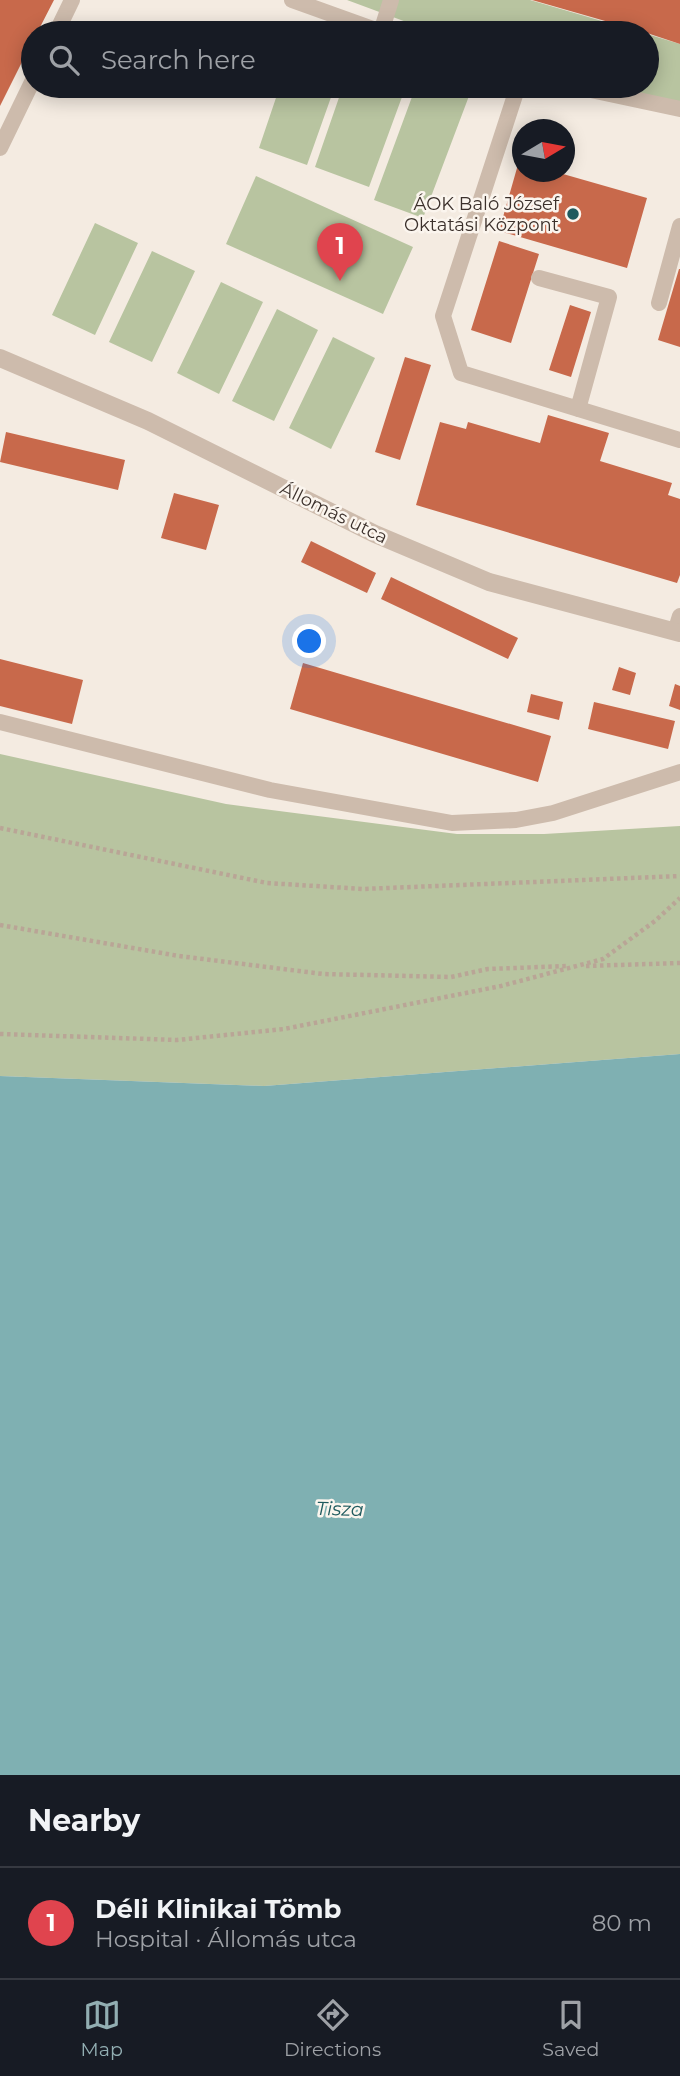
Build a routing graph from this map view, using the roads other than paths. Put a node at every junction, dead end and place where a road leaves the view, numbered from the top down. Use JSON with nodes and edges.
{"nodes":[{"id":1,"x":72,"y":0,"type":"edge"},
{"id":2,"x":292,"y":0,"type":"edge"},
{"id":3,"x":391,"y":0,"type":"edge"},
{"id":4,"x":62,"y":21,"type":"edge"},
{"id":5,"x":350,"y":21,"type":"edge"},
{"id":6,"x":386,"y":21,"type":"edge"},
{"id":7,"x":24,"y":98,"type":"edge"},
{"id":8,"x":514,"y":98,"type":"edge"},
{"id":9,"x":628,"y":98,"type":"edge"},
{"id":10,"x":680,"y":109,"type":"edge"},
{"id":11,"x":0,"y":148,"type":"edge"},
{"id":12,"x":680,"y":226,"type":"edge"},
{"id":13,"x":539,"y":278,"type":"dead end"},
{"id":14,"x":659,"y":303,"type":"dead end"},
{"id":15,"x":0,"y":358,"type":"edge"},
{"id":16,"x":578,"y":409,"type":"junction"},
{"id":17,"x":680,"y":440,"type":"edge"},
{"id":18,"x":678,"y":627,"type":"edge"},
{"id":19,"x":0,"y":722,"type":"edge"},
{"id":20,"x":680,"y":772,"type":"edge"}],
"edges":[{"from":1,"to":4,"type":"lane"},
{"from":2,"to":5,"type":"lane"},
{"from":3,"to":6,"type":"lane"},
{"from":7,"to":11,"type":"lane"},
{"from":8,"to":16,"type":"lane"},
{"from":9,"to":10,"type":"lane"},
{"from":12,"to":14,"type":"lane"},
{"from":13,"to":16,"type":"lane"},
{"from":15,"to":18,"type":"street","name":"Állomás utca"},
{"from":16,"to":17,"type":"lane"},
{"from":19,"to":20,"type":"lane"}]}
